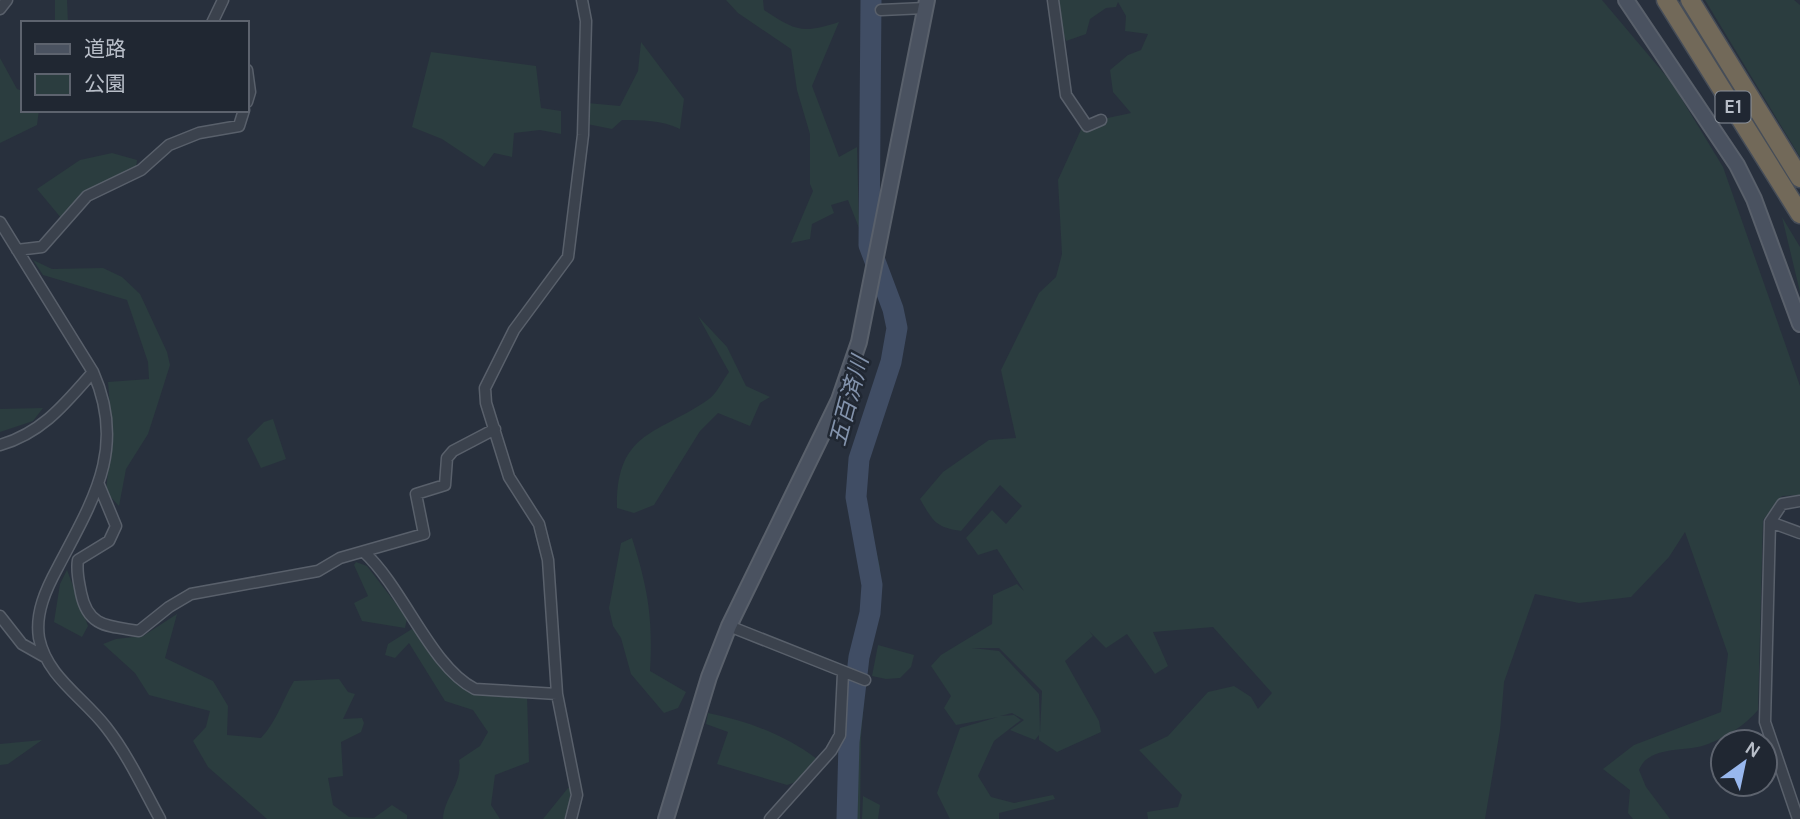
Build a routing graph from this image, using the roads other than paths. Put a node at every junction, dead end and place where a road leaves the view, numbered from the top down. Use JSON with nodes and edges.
{"nodes":[{"id":1,"x":7,"y":0,"type":"edge"},
{"id":2,"x":223,"y":0,"type":"edge"},
{"id":3,"x":582,"y":0,"type":"edge"},
{"id":4,"x":1053,"y":0,"type":"edge"},
{"id":5,"x":1626,"y":0,"type":"edge"},
{"id":6,"x":1666,"y":0,"type":"edge"},
{"id":7,"x":1690,"y":0,"type":"edge"},
{"id":8,"x":926,"y":4,"type":"edge"},
{"id":9,"x":0,"y":9,"type":"edge"},
{"id":10,"x":881,"y":10,"type":"dead end"},
{"id":11,"x":213,"y":21,"type":"edge"},
{"id":12,"x":248,"y":77,"type":"edge"},
{"id":13,"x":248,"y":99,"type":"edge"},
{"id":14,"x":243,"y":112,"type":"edge"},
{"id":15,"x":1101,"y":120,"type":"dead end"},
{"id":16,"x":1800,"y":178,"type":"edge"},
{"id":17,"x":1800,"y":214,"type":"edge"},
{"id":18,"x":0,"y":222,"type":"edge"},
{"id":19,"x":17,"y":250,"type":"junction"},
{"id":20,"x":1800,"y":324,"type":"edge"},
{"id":21,"x":93,"y":372,"type":"junction"},
{"id":22,"x":495,"y":429,"type":"junction"},
{"id":23,"x":0,"y":445,"type":"edge"},
{"id":24,"x":99,"y":485,"type":"junction"},
{"id":25,"x":1800,"y":501,"type":"edge"},
{"id":26,"x":1770,"y":522,"type":"junction"},
{"id":27,"x":1800,"y":533,"type":"edge"},
{"id":28,"x":364,"y":552,"type":"junction"},
{"id":29,"x":0,"y":616,"type":"edge"},
{"id":30,"x":729,"y":626,"type":"junction"},
{"id":31,"x":46,"y":657,"type":"junction"},
{"id":32,"x":844,"y":673,"type":"junction"},
{"id":33,"x":865,"y":680,"type":"dead end"},
{"id":34,"x":557,"y":694,"type":"junction"},
{"id":35,"x":160,"y":819,"type":"edge"},
{"id":36,"x":572,"y":819,"type":"edge"},
{"id":37,"x":666,"y":819,"type":"edge"},
{"id":38,"x":770,"y":819,"type":"edge"},
{"id":39,"x":1798,"y":819,"type":"edge"}],
"edges":[{"from":1,"to":9,"type":"street"},
{"from":2,"to":11,"type":"street"},
{"from":3,"to":22,"type":"street"},
{"from":4,"to":15,"type":"street"},
{"from":5,"to":20,"type":"street"},
{"from":6,"to":17,"type":"highway","number":"E1"},
{"from":7,"to":16,"type":"highway","number":"E1"},
{"from":8,"to":10,"type":"street"},
{"from":8,"to":30,"type":"street"},
{"from":12,"to":13,"type":"street"},
{"from":14,"to":19,"type":"street"},
{"from":18,"to":19,"type":"street"},
{"from":19,"to":21,"type":"street"},
{"from":21,"to":23,"type":"street"},
{"from":21,"to":24,"type":"street"},
{"from":22,"to":28,"type":"street"},
{"from":22,"to":34,"type":"street"},
{"from":24,"to":28,"type":"street"},
{"from":24,"to":31,"type":"street"},
{"from":25,"to":26,"type":"street"},
{"from":26,"to":27,"type":"street"},
{"from":26,"to":39,"type":"street"},
{"from":28,"to":34,"type":"street"},
{"from":29,"to":31,"type":"street"},
{"from":30,"to":32,"type":"street"},
{"from":30,"to":37,"type":"street"},
{"from":31,"to":35,"type":"street"},
{"from":32,"to":33,"type":"street"},
{"from":32,"to":38,"type":"street"},
{"from":34,"to":36,"type":"street"}]}
